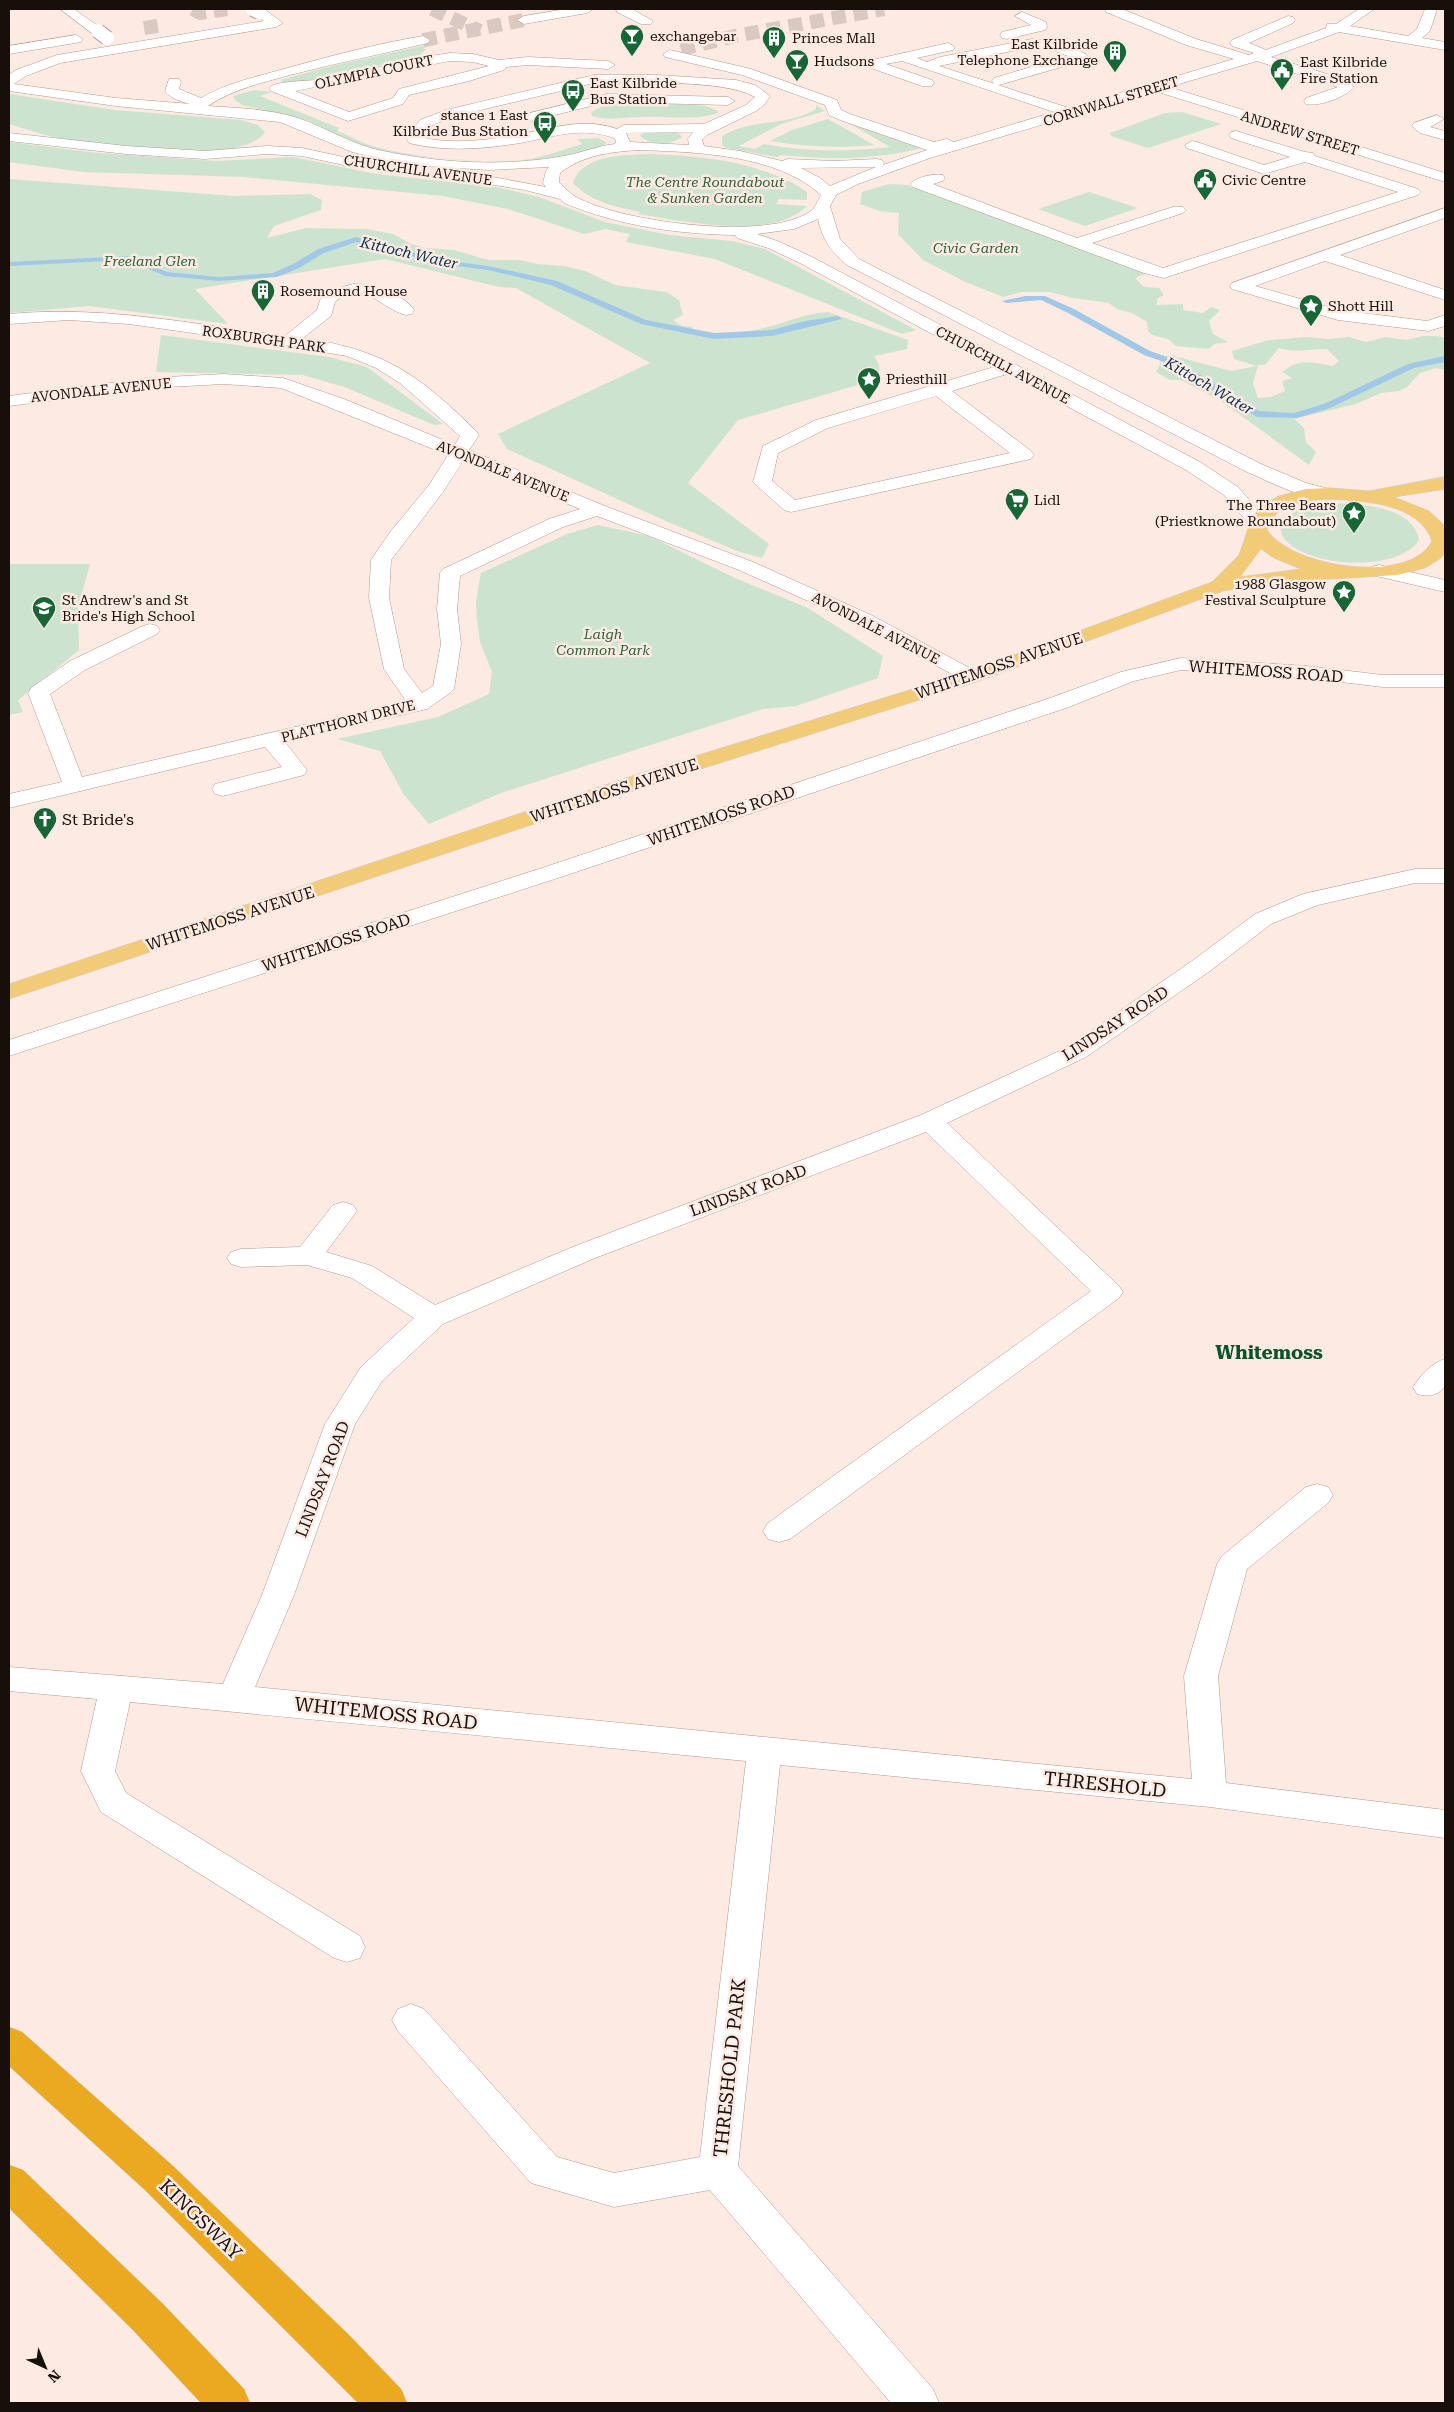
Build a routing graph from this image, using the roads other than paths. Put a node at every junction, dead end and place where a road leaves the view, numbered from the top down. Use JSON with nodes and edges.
{"nodes":[{"id":1,"x":66,"y":9,"type":"edge"},
{"id":2,"x":587,"y":9,"type":"edge"},
{"id":3,"x":622,"y":9,"type":"edge"},
{"id":4,"x":1110,"y":9,"type":"edge"},
{"id":5,"x":1368,"y":9,"type":"edge"},
{"id":6,"x":1431,"y":9,"type":"edge"},
{"id":7,"x":250,"y":11,"type":"edge"},
{"id":8,"x":1337,"y":12,"type":"dead end"},
{"id":9,"x":1022,"y":16,"type":"dead end"},
{"id":10,"x":524,"y":20,"type":"tunnel mouth"},
{"id":11,"x":1288,"y":20,"type":"dead end"},
{"id":12,"x":646,"y":21,"type":"dead end"},
{"id":13,"x":1321,"y":26,"type":"junction"},
{"id":14,"x":1338,"y":28,"type":"junction"},
{"id":15,"x":104,"y":38,"type":"junction"},
{"id":16,"x":423,"y":40,"type":"tunnel mouth"},
{"id":17,"x":1411,"y":40,"type":"junction"},
{"id":18,"x":1296,"y":43,"type":"junction"},
{"id":19,"x":1445,"y":46,"type":"edge"},
{"id":20,"x":9,"y":50,"type":"edge"},
{"id":21,"x":903,"y":56,"type":"junction"},
{"id":22,"x":1258,"y":57,"type":"junction"},
{"id":23,"x":9,"y":60,"type":"edge"},
{"id":24,"x":499,"y":64,"type":"junction"},
{"id":25,"x":927,"y":67,"type":"junction"},
{"id":26,"x":464,"y":78,"type":"junction"},
{"id":27,"x":9,"y":81,"type":"edge"},
{"id":28,"x":1000,"y":81,"type":"dead end"},
{"id":29,"x":174,"y":82,"type":"dead end"},
{"id":30,"x":245,"y":84,"type":"junction"},
{"id":31,"x":933,"y":85,"type":"dead end"},
{"id":32,"x":9,"y":87,"type":"edge"},
{"id":33,"x":1155,"y":88,"type":"junction"},
{"id":34,"x":302,"y":92,"type":"junction"},
{"id":35,"x":1311,"y":101,"type":"dead end"},
{"id":36,"x":756,"y":105,"type":"junction"},
{"id":37,"x":199,"y":106,"type":"junction"},
{"id":38,"x":1070,"y":113,"type":"junction"},
{"id":39,"x":252,"y":114,"type":"junction"},
{"id":40,"x":521,"y":119,"type":"dead end"},
{"id":41,"x":1438,"y":119,"type":"dead end"},
{"id":42,"x":455,"y":126,"type":"dead end"},
{"id":43,"x":9,"y":128,"type":"edge"},
{"id":44,"x":705,"y":128,"type":"junction"},
{"id":45,"x":606,"y":130,"type":"junction"},
{"id":46,"x":416,"y":134,"type":"junction"},
{"id":47,"x":1236,"y":135,"type":"dead end"},
{"id":48,"x":1445,"y":136,"type":"edge"},
{"id":49,"x":9,"y":137,"type":"edge"},
{"id":50,"x":64,"y":143,"type":"junction"},
{"id":51,"x":962,"y":145,"type":"junction"},
{"id":52,"x":1192,"y":145,"type":"dead end"},
{"id":53,"x":1340,"y":145,"type":"junction"},
{"id":54,"x":621,"y":148,"type":"junction"},
{"id":55,"x":698,"y":149,"type":"junction"},
{"id":56,"x":244,"y":151,"type":"junction"},
{"id":57,"x":925,"y":155,"type":"junction"},
{"id":58,"x":1304,"y":157,"type":"junction"},
{"id":59,"x":752,"y":159,"type":"junction"},
{"id":60,"x":568,"y":160,"type":"junction"},
{"id":61,"x":938,"y":178,"type":"dead end"},
{"id":62,"x":1445,"y":178,"type":"edge"},
{"id":63,"x":561,"y":195,"type":"junction"},
{"id":64,"x":827,"y":201,"type":"junction"},
{"id":65,"x":1178,"y":210,"type":"dead end"},
{"id":66,"x":1445,"y":213,"type":"edge"},
{"id":67,"x":732,"y":231,"type":"junction"},
{"id":68,"x":1076,"y":243,"type":"junction"},
{"id":69,"x":1327,"y":256,"type":"junction"},
{"id":70,"x":1445,"y":295,"type":"edge"},
{"id":71,"x":406,"y":310,"type":"dead end"},
{"id":72,"x":9,"y":319,"type":"edge"},
{"id":73,"x":1445,"y":320,"type":"edge"},
{"id":74,"x":290,"y":340,"type":"junction"},
{"id":75,"x":1009,"y":368,"type":"junction"},
{"id":76,"x":938,"y":389,"type":"junction"},
{"id":77,"x":9,"y":401,"type":"edge"},
{"id":78,"x":458,"y":452,"type":"junction"},
{"id":79,"x":1445,"y":483,"type":"edge"},
{"id":80,"x":1326,"y":494,"type":"junction"},
{"id":81,"x":1362,"y":496,"type":"junction"},
{"id":82,"x":598,"y":510,"type":"junction"},
{"id":83,"x":1258,"y":526,"type":"junction"},
{"id":84,"x":1443,"y":538,"type":"edge"},
{"id":85,"x":1351,"y":571,"type":"junction"},
{"id":86,"x":1379,"y":571,"type":"junction"},
{"id":87,"x":1219,"y":586,"type":"junction"},
{"id":88,"x":1445,"y":586,"type":"edge"},
{"id":89,"x":150,"y":630,"type":"dead end"},
{"id":90,"x":972,"y":677,"type":"junction"},
{"id":91,"x":1445,"y":681,"type":"edge"},
{"id":92,"x":419,"y":704,"type":"junction"},
{"id":93,"x":271,"y":740,"type":"junction"},
{"id":94,"x":74,"y":785,"type":"junction"},
{"id":95,"x":223,"y":789,"type":"dead end"},
{"id":96,"x":9,"y":801,"type":"edge"},
{"id":97,"x":1445,"y":876,"type":"edge"},
{"id":98,"x":9,"y":992,"type":"edge"},
{"id":99,"x":9,"y":1048,"type":"edge"},
{"id":100,"x":930,"y":1121,"type":"junction"},
{"id":101,"x":343,"y":1211,"type":"dead end"},
{"id":102,"x":308,"y":1256,"type":"junction"},
{"id":103,"x":241,"y":1258,"type":"dead end"},
{"id":104,"x":433,"y":1317,"type":"junction"},
{"id":105,"x":1318,"y":1494,"type":"dead end"},
{"id":106,"x":779,"y":1531,"type":"dead end"},
{"id":107,"x":9,"y":1679,"type":"edge"},
{"id":108,"x":116,"y":1688,"type":"junction"},
{"id":109,"x":236,"y":1698,"type":"junction"},
{"id":110,"x":764,"y":1750,"type":"junction"},
{"id":111,"x":1210,"y":1794,"type":"junction"},
{"id":112,"x":1445,"y":1824,"type":"edge"},
{"id":113,"x":347,"y":1947,"type":"dead end"},
{"id":114,"x":411,"y":2020,"type":"dead end"},
{"id":115,"x":9,"y":2043,"type":"edge"},
{"id":116,"x":718,"y":2171,"type":"junction"},
{"id":117,"x":9,"y":2182,"type":"edge"},
{"id":118,"x":229,"y":2403,"type":"edge"},
{"id":119,"x":386,"y":2403,"type":"edge"},
{"id":120,"x":918,"y":2403,"type":"edge"}],
"edges":[{"from":1,"to":15,"type":"street"},
{"from":2,"to":10,"type":"street"},
{"from":3,"to":12,"type":"street"},
{"from":4,"to":22,"type":"street"},
{"from":5,"to":14,"type":"street","name":"CORNWALL STREET"},
{"from":6,"to":17,"type":"street"},
{"from":7,"to":15,"type":"street"},
{"from":8,"to":13,"type":"street","name":"CORNWALL STREET"},
{"from":9,"to":21,"type":"street"},
{"from":11,"to":22,"type":"street"},
{"from":13,"to":14,"type":"street"},
{"from":13,"to":18,"type":"street","name":"CORNWALL STREET"},
{"from":14,"to":17,"type":"street"},
{"from":14,"to":18,"type":"street","name":"CORNWALL STREET"},
{"from":15,"to":20,"type":"street"},
{"from":15,"to":23,"type":"street"},
{"from":15,"to":27,"type":"street"},
{"from":16,"to":30,"type":"street","name":"OLYMPIA COURT"},
{"from":17,"to":19,"type":"street"},
{"from":18,"to":22,"type":"street","name":"CORNWALL STREET"},
{"from":21,"to":25,"type":"street"},
{"from":21,"to":31,"type":"street"},
{"from":22,"to":33,"type":"street","name":"CORNWALL STREET"},
{"from":22,"to":35,"type":"street"},
{"from":24,"to":26,"type":"street","name":"OLYMPIA COURT"},
{"from":24,"to":34,"type":"street","name":"OLYMPIA COURT"},
{"from":24,"to":51,"type":"street"},
{"from":25,"to":28,"type":"street"},
{"from":25,"to":38,"type":"street"},
{"from":26,"to":34,"type":"street"},
{"from":26,"to":34,"type":"street","name":"OLYMPIA COURT"},
{"from":29,"to":37,"type":"street"},
{"from":30,"to":34,"type":"street","name":"OLYMPIA COURT"},
{"from":30,"to":37,"type":"street","name":"OLYMPIA COURT"},
{"from":32,"to":37,"type":"street","name":"CHURCHILL AVENUE"},
{"from":33,"to":38,"type":"street","name":"CORNWALL STREET"},
{"from":33,"to":53,"type":"street","name":"ANDREW STREET"},
{"from":36,"to":40,"type":"street"},
{"from":36,"to":44,"type":"street"},
{"from":36,"to":46,"type":"street"},
{"from":37,"to":39,"type":"street","name":"CHURCHILL AVENUE"},
{"from":38,"to":51,"type":"street","name":"CORNWALL STREET"},
{"from":39,"to":56,"type":"street","name":"CHURCHILL AVENUE"},
{"from":39,"to":60,"type":"street","name":"CHURCHILL AVENUE"},
{"from":41,"to":48,"type":"street"},
{"from":42,"to":46,"type":"street"},
{"from":43,"to":50,"type":"street"},
{"from":44,"to":45,"type":"street"},
{"from":44,"to":55,"type":"street"},
{"from":45,"to":46,"type":"street"},
{"from":45,"to":54,"type":"street"},
{"from":47,"to":58,"type":"street"},
{"from":49,"to":50,"type":"street","name":"CHURCHILL AVENUE"},
{"from":50,"to":56,"type":"street","name":"CHURCHILL AVENUE"},
{"from":51,"to":57,"type":"street","name":"CORNWALL STREET"},
{"from":52,"to":58,"type":"street"},
{"from":53,"to":58,"type":"street"},
{"from":53,"to":62,"type":"street","name":"ANDREW STREET"},
{"from":54,"to":55,"type":"street","name":"CHURCHILL AVENUE"},
{"from":54,"to":60,"type":"street","name":"CHURCHILL AVENUE"},
{"from":55,"to":59,"type":"street","name":"CHURCHILL AVENUE"},
{"from":56,"to":63,"type":"street","name":"CHURCHILL AVENUE"},
{"from":57,"to":59,"type":"street","name":"CORNWALL STREET"},
{"from":57,"to":64,"type":"street","name":"CORNWALL STREET"},
{"from":58,"to":68,"type":"street"},
{"from":59,"to":64,"type":"street"},
{"from":60,"to":63,"type":"street"},
{"from":61,"to":68,"type":"street"},
{"from":63,"to":67,"type":"street","name":"CHURCHILL AVENUE"},
{"from":64,"to":67,"type":"street","name":"CORNWALL STREET"},
{"from":64,"to":80,"type":"street","name":"CHURCHILL AVENUE"},
{"from":65,"to":68,"type":"street"},
{"from":66,"to":69,"type":"street"},
{"from":67,"to":75,"type":"street","name":"CHURCHILL AVENUE"},
{"from":69,"to":70,"type":"street"},
{"from":69,"to":73,"type":"street"},
{"from":71,"to":74,"type":"street"},
{"from":72,"to":74,"type":"street","name":"ROXBURGH PARK"},
{"from":74,"to":78,"type":"street","name":"ROXBURGH PARK"},
{"from":75,"to":76,"type":"street"},
{"from":75,"to":83,"type":"street","name":"CHURCHILL AVENUE"},
{"from":76,"to":76,"type":"street"},
{"from":77,"to":78,"type":"street","name":"AVONDALE AVENUE"},
{"from":78,"to":82,"type":"street","name":"AVONDALE AVENUE"},
{"from":78,"to":92,"type":"street"},
{"from":79,"to":81,"type":"main road"},
{"from":80,"to":81,"type":"main road"},
{"from":80,"to":83,"type":"main road"},
{"from":81,"to":84,"type":"main road"},
{"from":82,"to":90,"type":"street","name":"AVONDALE AVENUE"},
{"from":82,"to":92,"type":"street","name":"PLATTHORN DRIVE"},
{"from":83,"to":85,"type":"main road"},
{"from":83,"to":87,"type":"main road","name":"WHITEMOSS AVENUE"},
{"from":84,"to":86,"type":"main road"},
{"from":85,"to":86,"type":"main road"},
{"from":85,"to":87,"type":"main road","name":"WHITEMOSS AVENUE"},
{"from":86,"to":88,"type":"street"},
{"from":87,"to":90,"type":"main road","name":"WHITEMOSS AVENUE"},
{"from":89,"to":94,"type":"street"},
{"from":90,"to":98,"type":"main road","name":"WHITEMOSS AVENUE"},
{"from":91,"to":99,"type":"street","name":"WHITEMOSS ROAD"},
{"from":92,"to":93,"type":"street","name":"PLATTHORN DRIVE"},
{"from":93,"to":94,"type":"street","name":"PLATTHORN DRIVE"},
{"from":93,"to":95,"type":"street"},
{"from":94,"to":96,"type":"street","name":"PLATTHORN DRIVE"},
{"from":97,"to":100,"type":"street","name":"LINDSAY ROAD"},
{"from":100,"to":104,"type":"street","name":"LINDSAY ROAD"},
{"from":100,"to":106,"type":"street"},
{"from":101,"to":102,"type":"street"},
{"from":102,"to":103,"type":"street"},
{"from":102,"to":104,"type":"street"},
{"from":104,"to":109,"type":"street","name":"LINDSAY ROAD"},
{"from":105,"to":111,"type":"street"},
{"from":107,"to":108,"type":"street","name":"WHITEMOSS ROAD"},
{"from":108,"to":109,"type":"street","name":"WHITEMOSS ROAD"},
{"from":108,"to":113,"type":"street"},
{"from":109,"to":110,"type":"street","name":"WHITEMOSS ROAD"},
{"from":110,"to":111,"type":"street","name":"THRESHOLD"},
{"from":110,"to":116,"type":"street","name":"THRESHOLD PARK"},
{"from":111,"to":112,"type":"street","name":"THRESHOLD"},
{"from":114,"to":116,"type":"street"},
{"from":115,"to":119,"type":"highway","name":"KINGSWAY"},
{"from":116,"to":120,"type":"street","name":"THRESHOLD PARK"},
{"from":117,"to":118,"type":"highway"}]}
